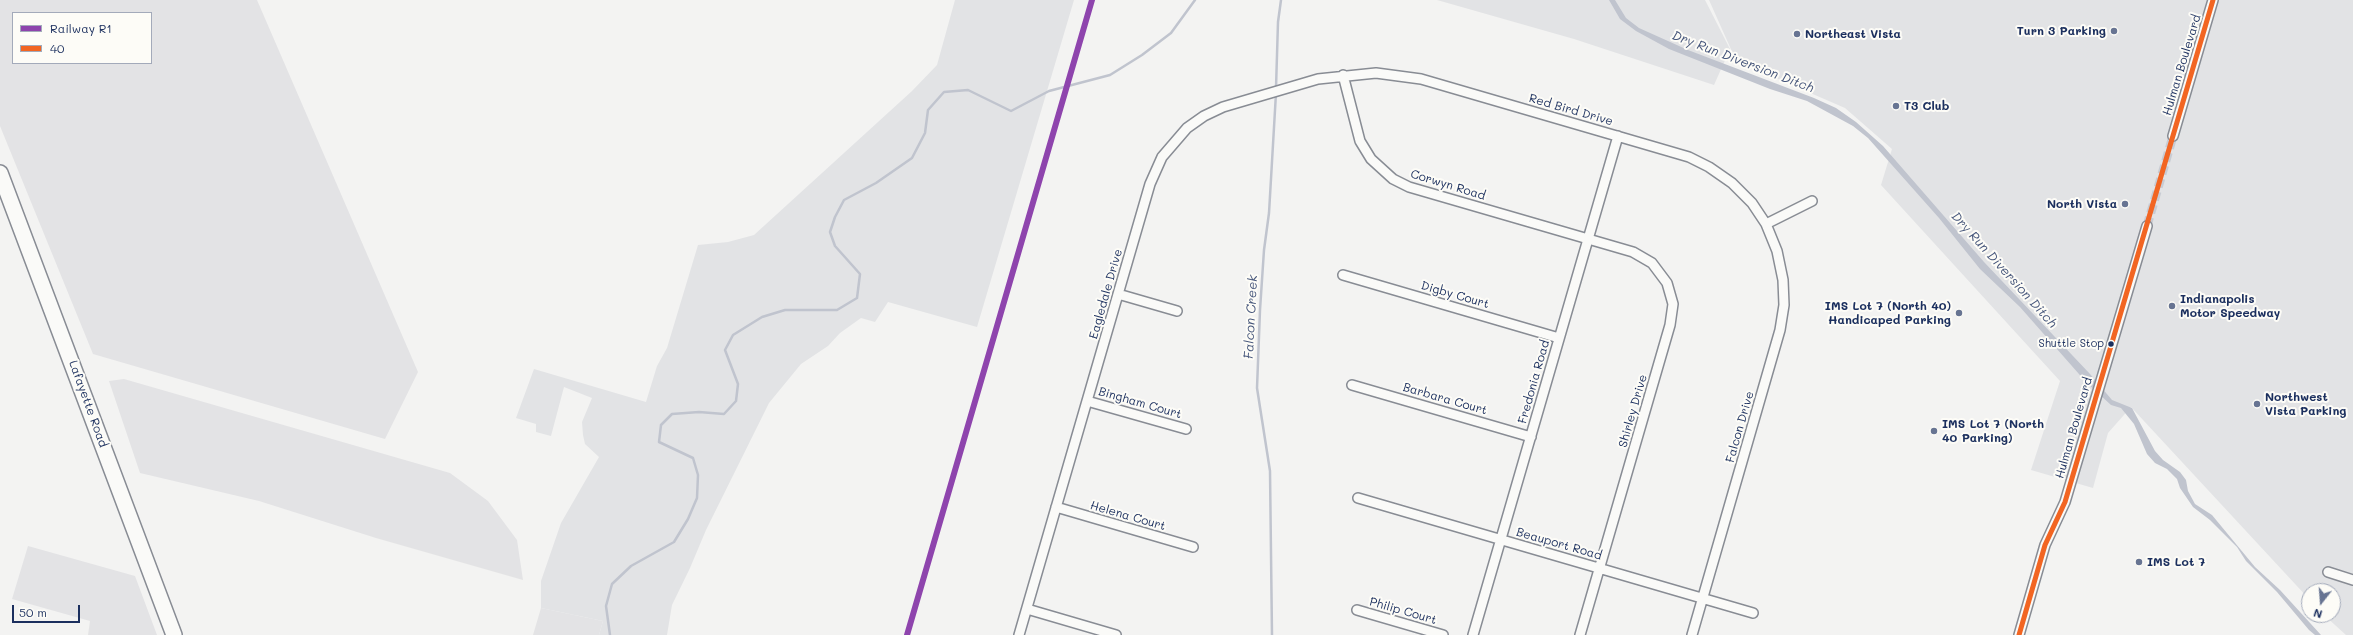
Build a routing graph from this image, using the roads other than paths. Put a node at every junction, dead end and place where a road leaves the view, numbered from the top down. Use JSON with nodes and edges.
{"nodes":[{"id":1,"x":2213,"y":0,"type":"edge"},
{"id":2,"x":1343,"y":76,"type":"junction"},
{"id":3,"x":1618,"y":136,"type":"junction"},
{"id":4,"x":2173,"y":136,"type":"tunnel mouth"},
{"id":5,"x":0,"y":173,"type":"edge"},
{"id":6,"x":1812,"y":201,"type":"dead end"},
{"id":7,"x":1766,"y":224,"type":"junction"},
{"id":8,"x":2147,"y":226,"type":"tunnel mouth"},
{"id":9,"x":1588,"y":240,"type":"junction"},
{"id":10,"x":1343,"y":275,"type":"dead end"},
{"id":11,"x":1118,"y":294,"type":"junction"},
{"id":12,"x":1177,"y":311,"type":"dead end"},
{"id":13,"x":1559,"y":338,"type":"junction"},
{"id":14,"x":1352,"y":385,"type":"dead end"},
{"id":15,"x":1087,"y":401,"type":"junction"},
{"id":16,"x":1186,"y":429,"type":"dead end"},
{"id":17,"x":1530,"y":437,"type":"junction"},
{"id":18,"x":1358,"y":498,"type":"dead end"},
{"id":19,"x":1056,"y":507,"type":"junction"},
{"id":20,"x":1500,"y":540,"type":"junction"},
{"id":21,"x":1193,"y":547,"type":"dead end"},
{"id":22,"x":1599,"y":569,"type":"junction"},
{"id":23,"x":2328,"y":572,"type":"dead end"},
{"id":24,"x":2353,"y":580,"type":"edge"},
{"id":25,"x":1702,"y":599,"type":"junction"},
{"id":26,"x":1027,"y":609,"type":"junction"},
{"id":27,"x":1357,"y":610,"type":"dead end"},
{"id":28,"x":1753,"y":613,"type":"dead end"},
{"id":29,"x":174,"y":635,"type":"edge"},
{"id":30,"x":1019,"y":635,"type":"edge"},
{"id":31,"x":1116,"y":635,"type":"edge"},
{"id":32,"x":1443,"y":635,"type":"edge"},
{"id":33,"x":1473,"y":635,"type":"edge"},
{"id":34,"x":1580,"y":635,"type":"edge"},
{"id":35,"x":1692,"y":635,"type":"edge"},
{"id":36,"x":2019,"y":635,"type":"edge"}],
"edges":[{"from":1,"to":4,"type":"street","name":"Hulman Boulevard"},
{"from":2,"to":3,"type":"street","name":"Red Bird Drive"},
{"from":2,"to":9,"type":"street","name":"Corwyn Road"},
{"from":2,"to":11,"type":"street","name":"Eagledale Drive"},
{"from":3,"to":7,"type":"street","name":"Red Bird Drive"},
{"from":3,"to":9,"type":"street","name":"Fredonia Road"},
{"from":5,"to":29,"type":"main road","name":"Lafayette Road"},
{"from":6,"to":7,"type":"street"},
{"from":7,"to":25,"type":"street","name":"Falcon Drive"},
{"from":8,"to":36,"type":"street","name":"Hulman Boulevard"},
{"from":9,"to":13,"type":"street","name":"Fredonia Road"},
{"from":9,"to":22,"type":"street","name":"Shirley Drive"},
{"from":10,"to":13,"type":"street","name":"Digby Court"},
{"from":11,"to":12,"type":"street"},
{"from":11,"to":15,"type":"street","name":"Eagledale Drive"},
{"from":13,"to":17,"type":"street","name":"Fredonia Road"},
{"from":14,"to":17,"type":"street","name":"Barbara Court"},
{"from":15,"to":16,"type":"street","name":"Bingham Court"},
{"from":15,"to":19,"type":"street","name":"Eagledale Drive"},
{"from":17,"to":20,"type":"street","name":"Fredonia Road"},
{"from":18,"to":20,"type":"street","name":"Beauport Road"},
{"from":19,"to":21,"type":"street","name":"Helena Court"},
{"from":19,"to":26,"type":"street","name":"Eagledale Drive"},
{"from":20,"to":22,"type":"street","name":"Beauport Road"},
{"from":20,"to":33,"type":"street","name":"Fredonia Road"},
{"from":22,"to":25,"type":"street","name":"Beauport Road"},
{"from":22,"to":34,"type":"street","name":"Shirley Drive"},
{"from":23,"to":24,"type":"street"},
{"from":25,"to":28,"type":"street","name":"Beauport Road"},
{"from":25,"to":35,"type":"street","name":"Falcon Drive"},
{"from":26,"to":30,"type":"street","name":"Eagledale Drive"},
{"from":26,"to":31,"type":"street"},
{"from":27,"to":32,"type":"street","name":"Philip Court"}]}
